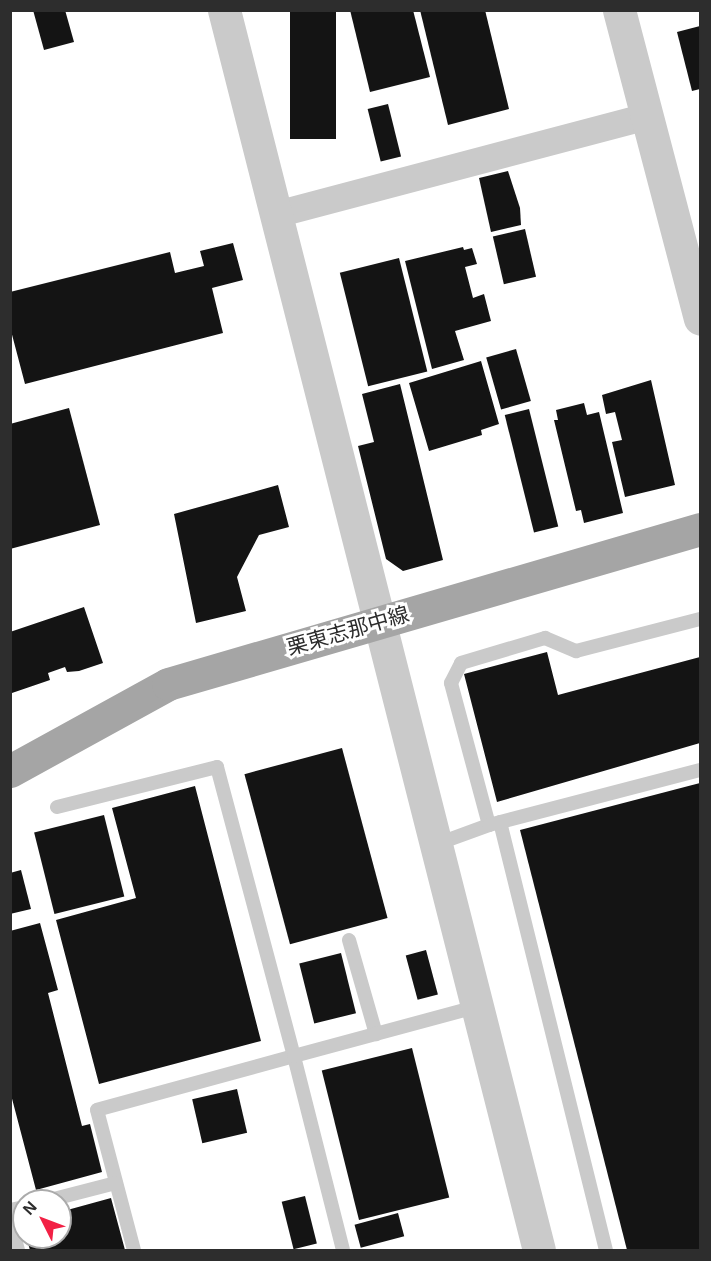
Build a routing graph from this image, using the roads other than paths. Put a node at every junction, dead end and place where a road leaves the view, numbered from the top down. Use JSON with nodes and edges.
{"nodes":[{"id":1,"x":224,"y":10,"type":"edge"},
{"id":2,"x":619,"y":10,"type":"edge"},
{"id":3,"x":648,"y":116,"type":"junction"},
{"id":4,"x":276,"y":214,"type":"junction"},
{"id":5,"x":694,"y":268,"type":"edge"},
{"id":6,"x":700,"y":319,"type":"edge"},
{"id":7,"x":700,"y":529,"type":"edge"},
{"id":8,"x":700,"y":619,"type":"edge"},
{"id":9,"x":377,"y":622,"type":"junction"},
{"id":10,"x":700,"y":770,"type":"edge"},
{"id":11,"x":10,"y":771,"type":"edge"},
{"id":12,"x":57,"y":807,"type":"dead end"},
{"id":13,"x":495,"y":824,"type":"junction"},
{"id":14,"x":437,"y":844,"type":"junction"},
{"id":15,"x":349,"y":940,"type":"dead end"},
{"id":16,"x":475,"y":1007,"type":"junction"},
{"id":17,"x":376,"y":1034,"type":"junction"},
{"id":18,"x":294,"y":1056,"type":"junction"},
{"id":19,"x":116,"y":1183,"type":"junction"},
{"id":20,"x":72,"y":1194,"type":"edge"},
{"id":21,"x":10,"y":1222,"type":"edge"},
{"id":22,"x":18,"y":1251,"type":"edge"},
{"id":23,"x":134,"y":1251,"type":"edge"},
{"id":24,"x":343,"y":1251,"type":"edge"},
{"id":25,"x":539,"y":1251,"type":"edge"},
{"id":26,"x":606,"y":1251,"type":"edge"}],
"edges":[{"from":1,"to":4,"type":"street"},
{"from":2,"to":3,"type":"street"},
{"from":3,"to":4,"type":"street"},
{"from":3,"to":5,"type":"street"},
{"from":4,"to":9,"type":"street"},
{"from":5,"to":6,"type":"street"},
{"from":7,"to":9,"type":"main road","name":"栗東志那中線"},
{"from":8,"to":13,"type":"lane"},
{"from":9,"to":11,"type":"main road","name":"栗東志那中線"},
{"from":9,"to":14,"type":"street"},
{"from":10,"to":13,"type":"lane"},
{"from":12,"to":18,"type":"lane"},
{"from":13,"to":14,"type":"lane"},
{"from":13,"to":26,"type":"lane"},
{"from":14,"to":16,"type":"street"},
{"from":15,"to":17,"type":"lane"},
{"from":16,"to":17,"type":"lane"},
{"from":16,"to":25,"type":"street"},
{"from":17,"to":18,"type":"lane"},
{"from":18,"to":19,"type":"lane"},
{"from":18,"to":24,"type":"lane"},
{"from":19,"to":20,"type":"lane"},
{"from":19,"to":23,"type":"lane"},
{"from":21,"to":22,"type":"lane"}]}
